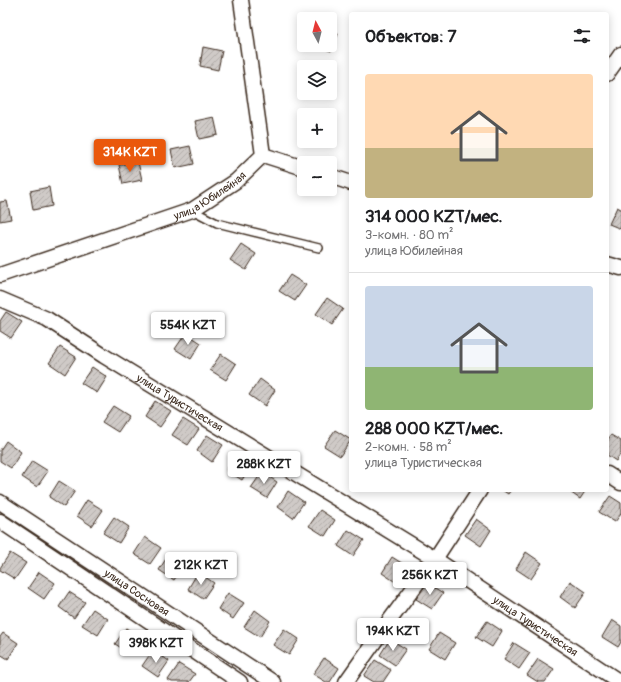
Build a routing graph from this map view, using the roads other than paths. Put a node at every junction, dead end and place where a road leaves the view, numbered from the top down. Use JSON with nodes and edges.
{"nodes":[{"id":1,"x":241,"y":0,"type":"edge"},
{"id":2,"x":621,"y":54,"type":"edge"},
{"id":3,"x":609,"y":71,"type":"edge"},
{"id":4,"x":262,"y":155,"type":"junction"},
{"id":5,"x":297,"y":166,"type":"edge"},
{"id":6,"x":337,"y":178,"type":"edge"},
{"id":7,"x":349,"y":182,"type":"edge"},
{"id":8,"x":192,"y":210,"type":"junction"},
{"id":9,"x":319,"y":248,"type":"dead end"},
{"id":10,"x":609,"y":265,"type":"edge"},
{"id":11,"x":621,"y":268,"type":"edge"},
{"id":12,"x":0,"y":275,"type":"edge"},
{"id":13,"x":0,"y":298,"type":"edge"},
{"id":14,"x":609,"y":475,"type":"edge"},
{"id":15,"x":621,"y":483,"type":"edge"},
{"id":16,"x":479,"y":492,"type":"edge"},
{"id":17,"x":0,"y":502,"type":"edge"},
{"id":18,"x":0,"y":521,"type":"edge"},
{"id":19,"x":435,"y":559,"type":"junction"},
{"id":20,"x":240,"y":682,"type":"edge"},
{"id":21,"x":273,"y":682,"type":"edge"},
{"id":22,"x":346,"y":682,"type":"edge"},
{"id":23,"x":620,"y":682,"type":"edge"}],
"edges":[{"from":1,"to":4,"type":"street"},
{"from":2,"to":3,"type":"street"},
{"from":4,"to":5,"type":"street"},
{"from":4,"to":8,"type":"street","name":"улица Юбилейная"},
{"from":6,"to":7,"type":"street"},
{"from":8,"to":9,"type":"lane"},
{"from":8,"to":12,"type":"street","name":"улица Юбилейная"},
{"from":10,"to":11,"type":"street"},
{"from":13,"to":19,"type":"street","name":"улица Туристическая"},
{"from":14,"to":15,"type":"street"},
{"from":16,"to":19,"type":"street"},
{"from":17,"to":21,"type":"street","name":"улица Сосновая"},
{"from":18,"to":20,"type":"street","name":"улица Сосновая"},
{"from":19,"to":22,"type":"street"},
{"from":19,"to":23,"type":"street","name":"улица Туристическая"}]}
